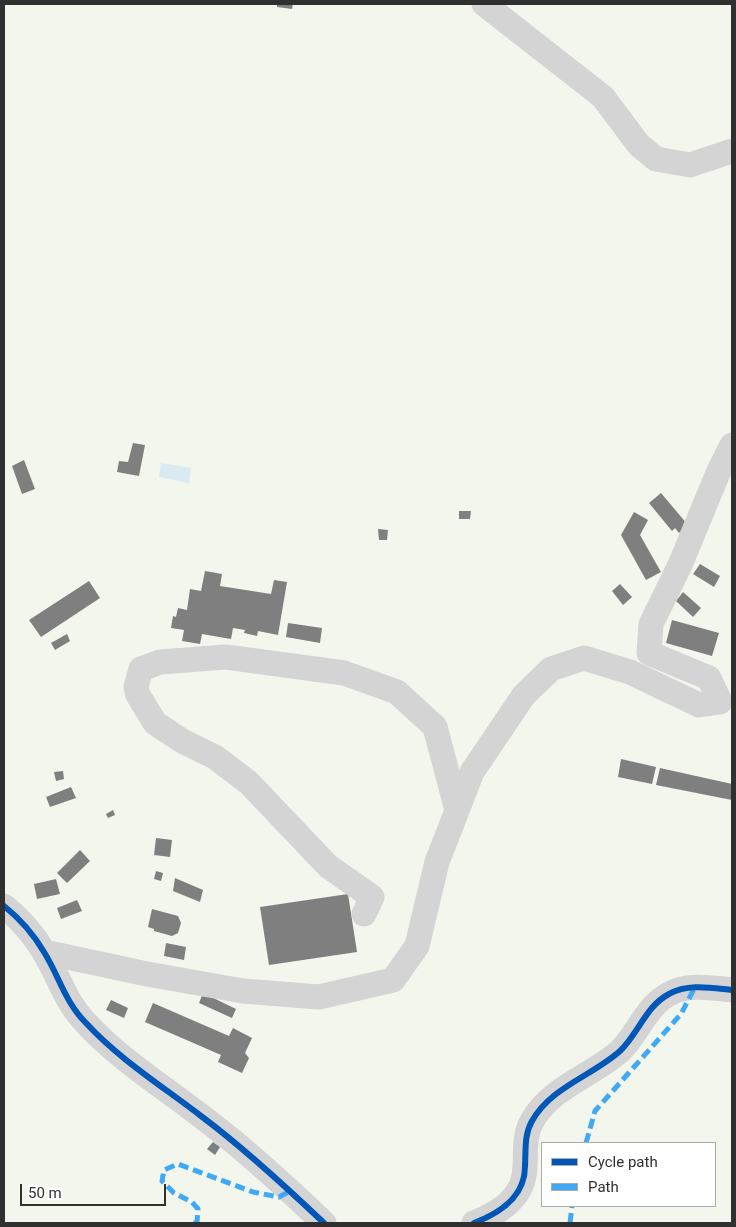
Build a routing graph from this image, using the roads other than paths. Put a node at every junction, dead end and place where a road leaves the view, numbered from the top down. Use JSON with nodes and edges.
{"nodes":[{"id":1,"x":484,"y":4,"type":"edge"},
{"id":2,"x":732,"y":151,"type":"edge"},
{"id":3,"x":732,"y":446,"type":"edge"},
{"id":4,"x":457,"y":810,"type":"junction"},
{"id":5,"x":4,"y":906,"type":"edge"},
{"id":6,"x":364,"y":914,"type":"dead end"},
{"id":7,"x":44,"y":952,"type":"junction"},
{"id":8,"x":732,"y":990,"type":"edge"},
{"id":9,"x":324,"y":1223,"type":"edge"},
{"id":10,"x":474,"y":1223,"type":"edge"}],
"edges":[{"from":1,"to":2,"type":"street"},
{"from":3,"to":4,"type":"street"},
{"from":4,"to":6,"type":"street"},
{"from":4,"to":7,"type":"street"},
{"from":5,"to":7,"type":"street"},
{"from":7,"to":9,"type":"street"},
{"from":8,"to":10,"type":"street"}]}
